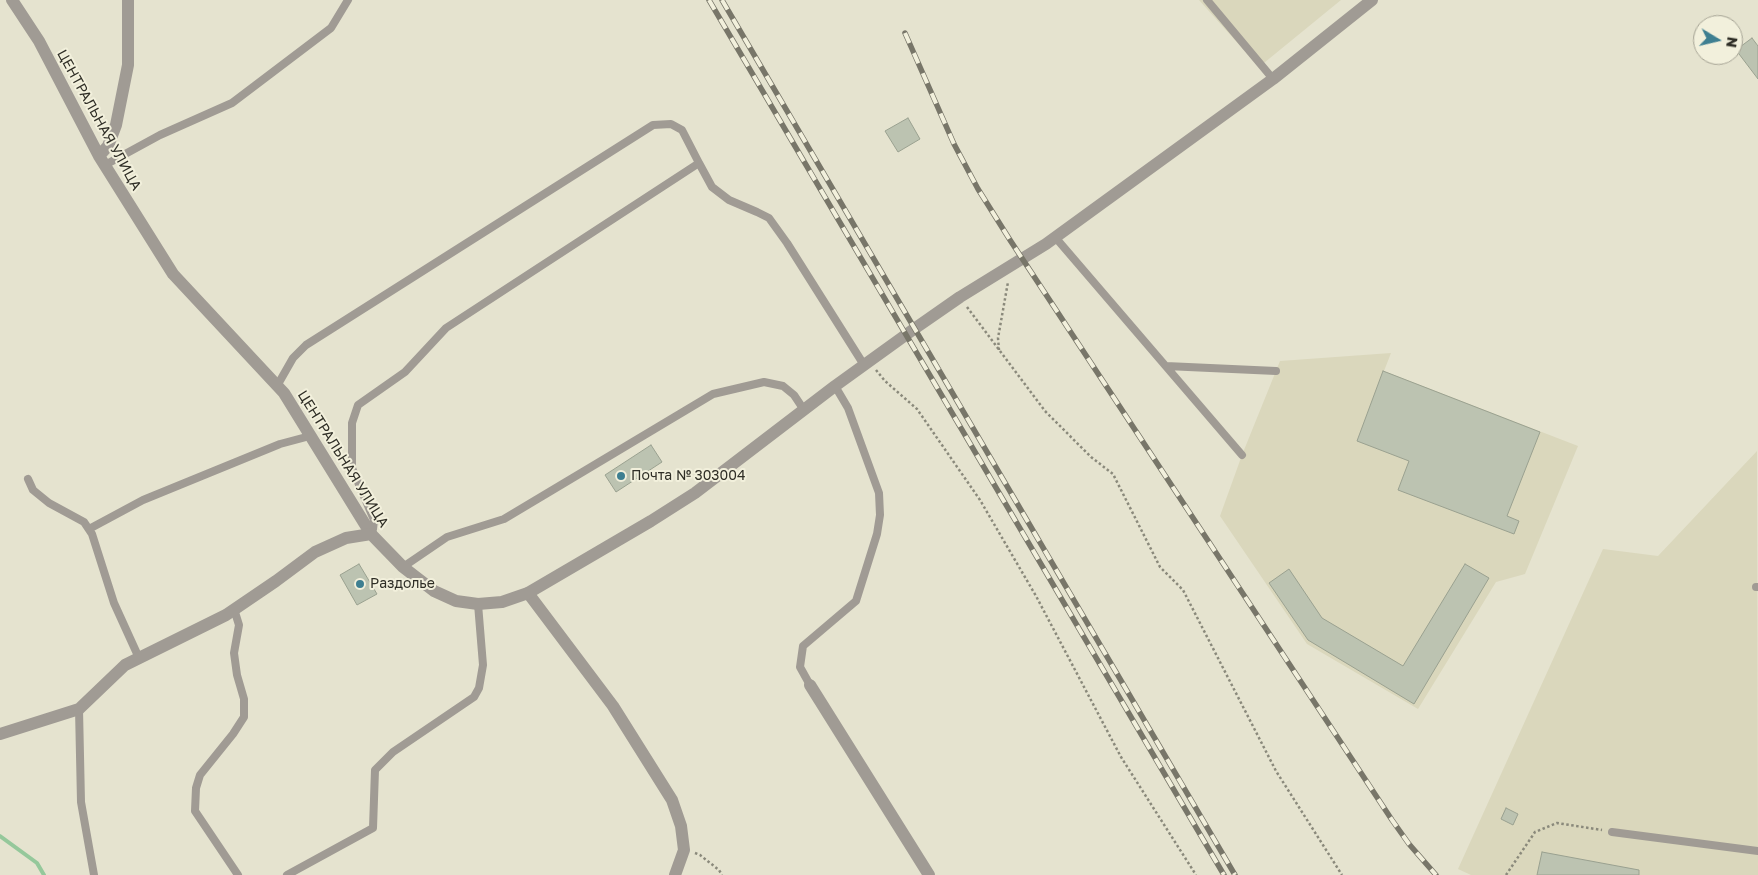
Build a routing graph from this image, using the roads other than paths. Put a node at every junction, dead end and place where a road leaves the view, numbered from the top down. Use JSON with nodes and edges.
{"nodes":[{"id":1,"x":12,"y":0,"type":"edge"},
{"id":2,"x":128,"y":0,"type":"edge"},
{"id":3,"x":348,"y":0,"type":"edge"},
{"id":4,"x":1207,"y":0,"type":"edge"},
{"id":5,"x":1372,"y":0,"type":"edge"},
{"id":6,"x":1273,"y":79,"type":"junction"},
{"id":7,"x":102,"y":161,"type":"junction"},
{"id":8,"x":698,"y":163,"type":"junction"},
{"id":9,"x":1055,"y":237,"type":"junction"},
{"id":10,"x":866,"y":363,"type":"junction"},
{"id":11,"x":1166,"y":366,"type":"junction"},
{"id":12,"x":1276,"y":372,"type":"dead end"},
{"id":13,"x":277,"y":386,"type":"junction"},
{"id":14,"x":835,"y":386,"type":"junction"},
{"id":15,"x":804,"y":410,"type":"junction"},
{"id":16,"x":310,"y":436,"type":"junction"},
{"id":17,"x":1242,"y":455,"type":"dead end"},
{"id":18,"x":28,"y":479,"type":"dead end"},
{"id":19,"x":88,"y":529,"type":"junction"},
{"id":20,"x":371,"y":534,"type":"junction"},
{"id":21,"x":403,"y":567,"type":"junction"},
{"id":22,"x":528,"y":593,"type":"junction"},
{"id":23,"x":478,"y":604,"type":"junction"},
{"id":24,"x":234,"y":609,"type":"junction"},
{"id":25,"x":139,"y":658,"type":"junction"},
{"id":26,"x":810,"y":685,"type":"joint"},
{"id":27,"x":79,"y":709,"type":"junction"},
{"id":28,"x":0,"y":734,"type":"edge"},
{"id":29,"x":1612,"y":832,"type":"road end"},
{"id":30,"x":1758,"y":851,"type":"edge"},
{"id":31,"x":94,"y":875,"type":"edge"},
{"id":32,"x":238,"y":875,"type":"edge"},
{"id":33,"x":287,"y":875,"type":"edge"},
{"id":34,"x":675,"y":875,"type":"edge"},
{"id":35,"x":929,"y":875,"type":"edge"}],
"edges":[{"from":1,"to":7,"type":"street","name":"ЦЕНТРАЛЬНАЯ УЛИЦА"},
{"from":2,"to":7,"type":"street"},
{"from":3,"to":7,"type":"lane"},
{"from":4,"to":6,"type":"lane"},
{"from":5,"to":6,"type":"street","name":"ЦЕНТРАЛЬНАЯ УЛИЦА"},
{"from":6,"to":9,"type":"street","name":"ЦЕНТРАЛЬНАЯ УЛИЦА"},
{"from":7,"to":13,"type":"street","name":"ЦЕНТРАЛЬНАЯ УЛИЦА"},
{"from":8,"to":10,"type":"lane"},
{"from":8,"to":13,"type":"lane"},
{"from":8,"to":20,"type":"lane"},
{"from":9,"to":10,"type":"street","name":"ЦЕНТРАЛЬНАЯ УЛИЦА"},
{"from":9,"to":11,"type":"lane"},
{"from":10,"to":14,"type":"street","name":"ЦЕНТРАЛЬНАЯ УЛИЦА"},
{"from":11,"to":12,"type":"lane"},
{"from":11,"to":17,"type":"lane"},
{"from":13,"to":16,"type":"street","name":"ЦЕНТРАЛЬНАЯ УЛИЦА"},
{"from":14,"to":15,"type":"street","name":"ЦЕНТРАЛЬНАЯ УЛИЦА"},
{"from":14,"to":26,"type":"lane"},
{"from":15,"to":21,"type":"lane"},
{"from":15,"to":22,"type":"street","name":"ЦЕНТРАЛЬНАЯ УЛИЦА"},
{"from":16,"to":19,"type":"lane"},
{"from":16,"to":20,"type":"street","name":"ЦЕНТРАЛЬНАЯ УЛИЦА"},
{"from":18,"to":19,"type":"lane"},
{"from":19,"to":25,"type":"lane"},
{"from":20,"to":21,"type":"street","name":"ЦЕНТРАЛЬНАЯ УЛИЦА"},
{"from":20,"to":24,"type":"street"},
{"from":21,"to":23,"type":"street","name":"ЦЕНТРАЛЬНАЯ УЛИЦА"},
{"from":22,"to":23,"type":"street","name":"ЦЕНТРАЛЬНАЯ УЛИЦА"},
{"from":22,"to":34,"type":"street"},
{"from":23,"to":33,"type":"lane"},
{"from":24,"to":25,"type":"street"},
{"from":24,"to":32,"type":"lane"},
{"from":25,"to":27,"type":"street"},
{"from":26,"to":35,"type":"street"},
{"from":27,"to":28,"type":"street"},
{"from":27,"to":31,"type":"lane"},
{"from":29,"to":30,"type":"lane"}]}
